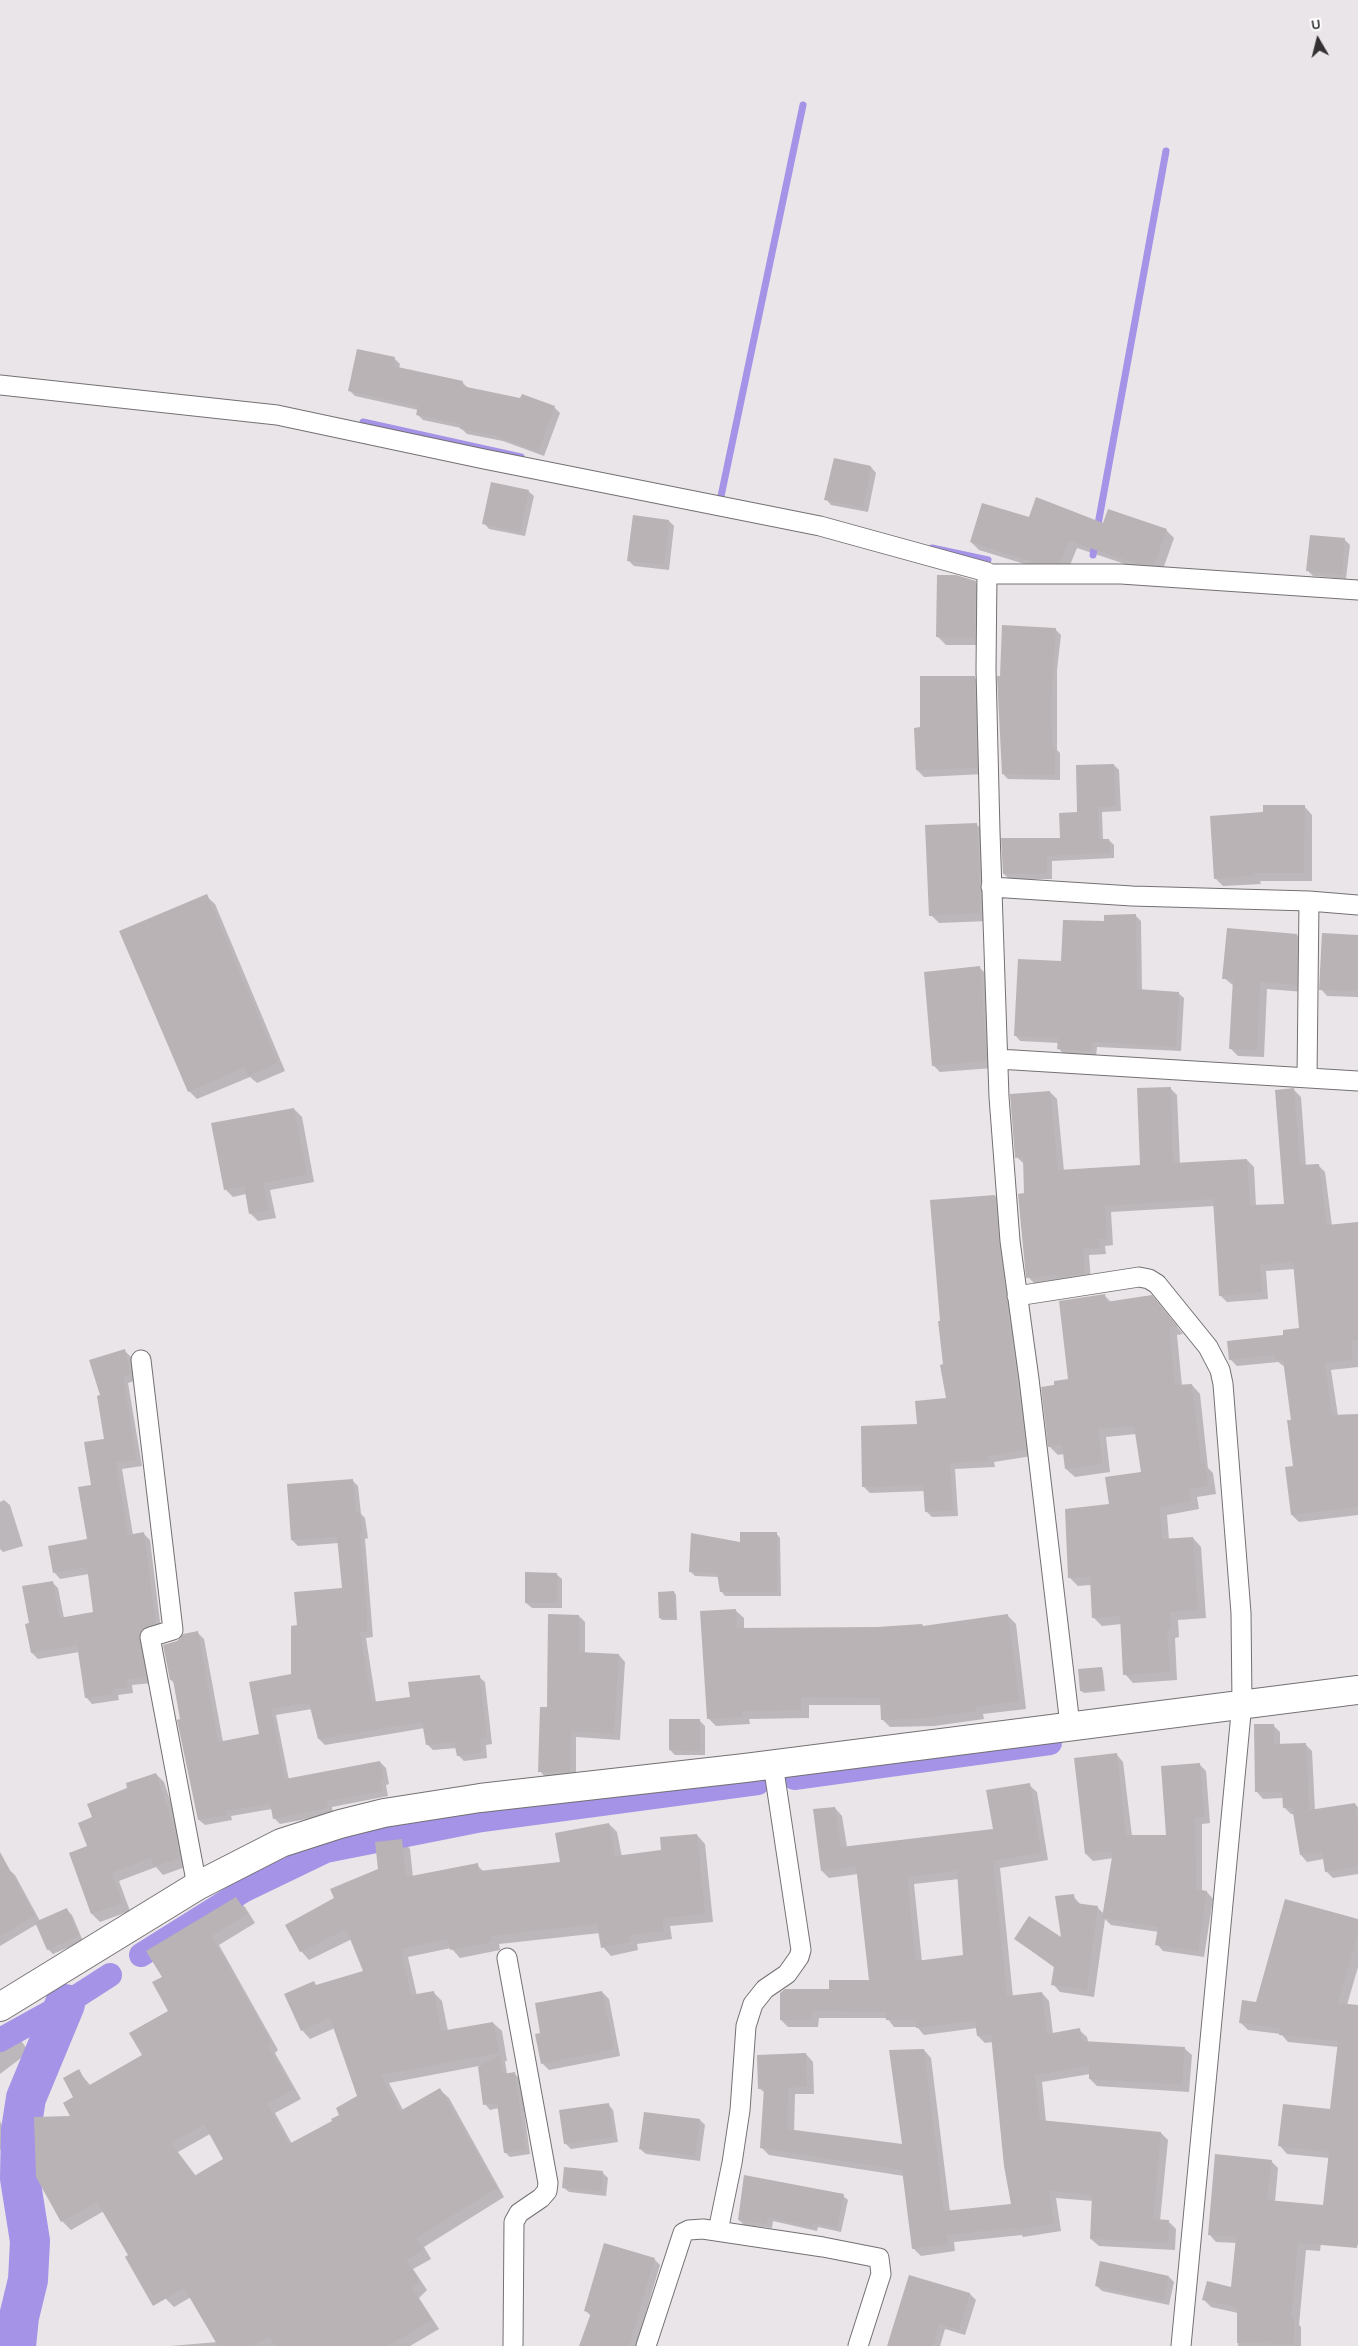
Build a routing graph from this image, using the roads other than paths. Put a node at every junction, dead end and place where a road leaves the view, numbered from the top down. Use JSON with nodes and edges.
{"nodes":[{"id":1,"x":0,"y":385,"type":"edge"},
{"id":2,"x":988,"y":574,"type":"junction"},
{"id":3,"x":1358,"y":590,"type":"edge"},
{"id":4,"x":991,"y":887,"type":"junction"},
{"id":5,"x":1309,"y":901,"type":"junction"},
{"id":6,"x":1358,"y":905,"type":"edge"},
{"id":7,"x":998,"y":1058,"type":"junction"},
{"id":8,"x":1308,"y":1078,"type":"junction"},
{"id":9,"x":1358,"y":1081,"type":"edge"},
{"id":10,"x":1017,"y":1296,"type":"junction"},
{"id":11,"x":141,"y":1360,"type":"dead end"},
{"id":12,"x":1358,"y":1690,"type":"edge"},
{"id":13,"x":1242,"y":1703,"type":"junction"},
{"id":14,"x":1070,"y":1726,"type":"junction"},
{"id":15,"x":773,"y":1764,"type":"junction"},
{"id":16,"x":197,"y":1886,"type":"junction"},
{"id":17,"x":507,"y":1958,"type":"dead end"},
{"id":18,"x":0,"y":2006,"type":"edge"},
{"id":19,"x":718,"y":2231,"type":"junction"},
{"id":20,"x":513,"y":2346,"type":"edge"},
{"id":21,"x":646,"y":2346,"type":"edge"},
{"id":22,"x":858,"y":2346,"type":"edge"},
{"id":23,"x":1181,"y":2346,"type":"edge"}],
"edges":[{"from":1,"to":2,"type":"street"},
{"from":2,"to":3,"type":"street"},
{"from":2,"to":4,"type":"street"},
{"from":4,"to":5,"type":"street"},
{"from":4,"to":7,"type":"street"},
{"from":5,"to":6,"type":"street"},
{"from":5,"to":8,"type":"street"},
{"from":7,"to":8,"type":"street"},
{"from":7,"to":10,"type":"street"},
{"from":8,"to":9,"type":"street"},
{"from":10,"to":13,"type":"street"},
{"from":10,"to":14,"type":"street"},
{"from":11,"to":16,"type":"street"},
{"from":12,"to":13,"type":"main road"},
{"from":13,"to":14,"type":"main road"},
{"from":13,"to":23,"type":"street"},
{"from":14,"to":15,"type":"main road"},
{"from":15,"to":16,"type":"main road"},
{"from":15,"to":19,"type":"street"},
{"from":16,"to":18,"type":"main road"},
{"from":17,"to":20,"type":"street"},
{"from":19,"to":21,"type":"street"},
{"from":19,"to":22,"type":"street"}]}
